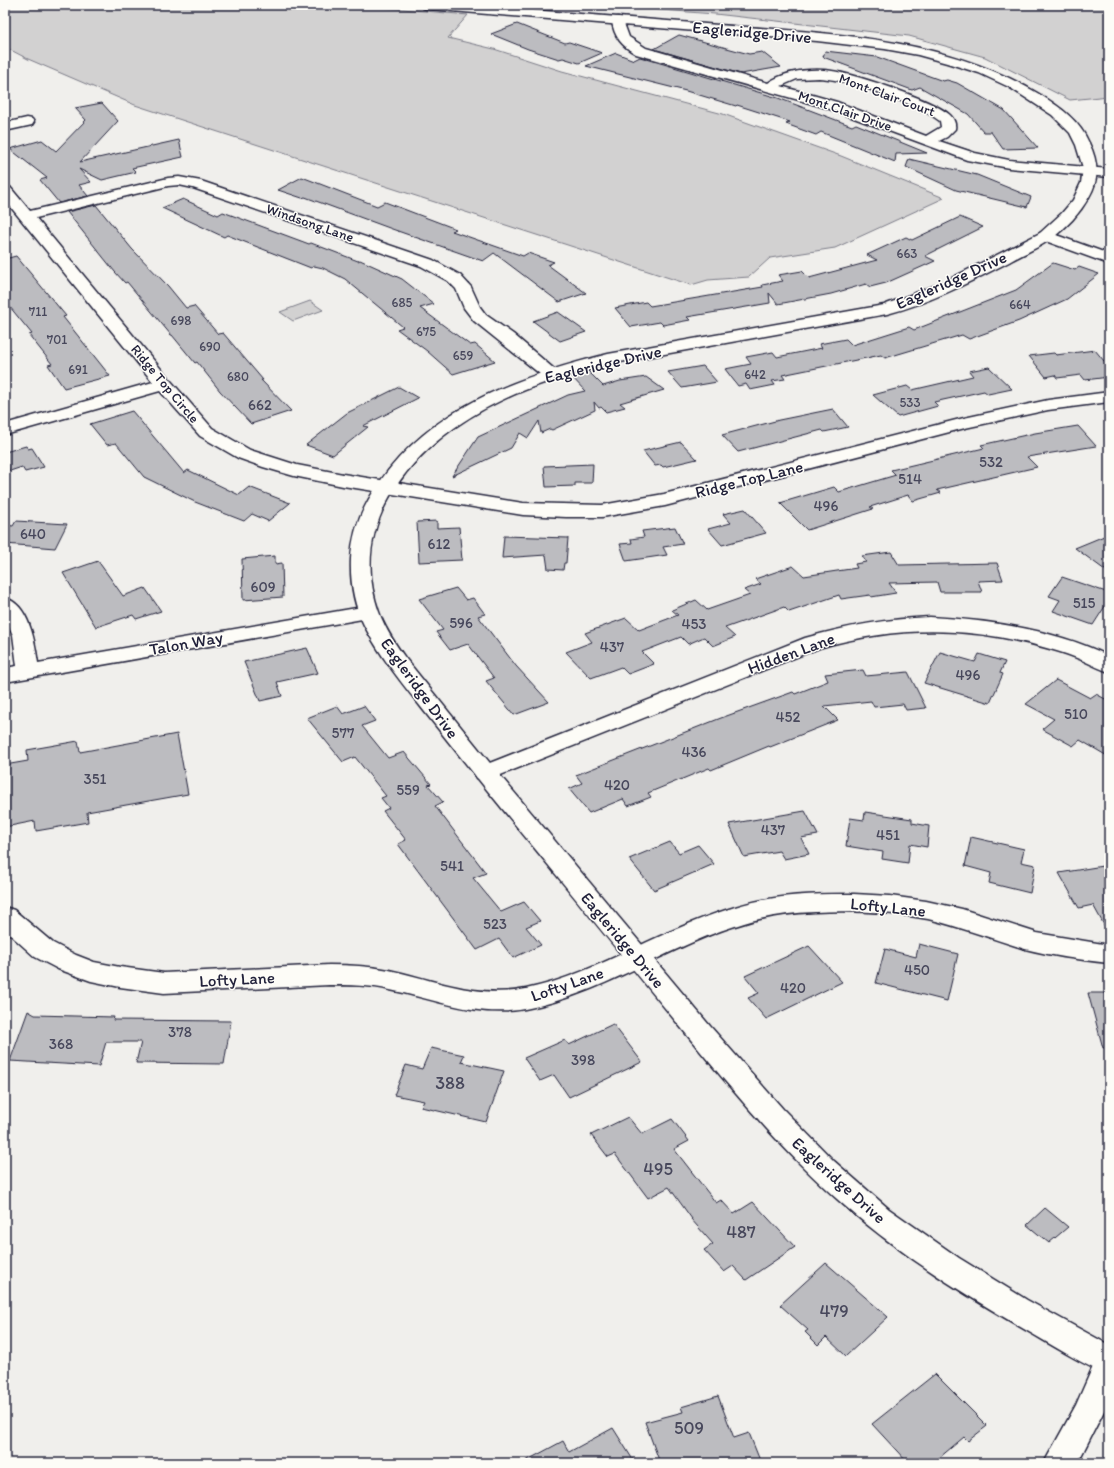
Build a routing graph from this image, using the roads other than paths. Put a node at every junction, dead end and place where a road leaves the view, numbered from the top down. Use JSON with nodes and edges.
{"nodes":[{"id":1,"x":427,"y":5,"type":"edge"},
{"id":2,"x":618,"y":21,"type":"junction"},
{"id":3,"x":771,"y":87,"type":"junction"},
{"id":4,"x":27,"y":122,"type":"dead end"},
{"id":5,"x":5,"y":127,"type":"edge"},
{"id":6,"x":927,"y":142,"type":"junction"},
{"id":7,"x":1100,"y":172,"type":"edge"},
{"id":8,"x":5,"y":190,"type":"edge"},
{"id":9,"x":26,"y":216,"type":"junction"},
{"id":10,"x":1045,"y":236,"type":"junction"},
{"id":11,"x":1109,"y":259,"type":"edge"},
{"id":12,"x":551,"y":374,"type":"junction"},
{"id":13,"x":164,"y":384,"type":"junction"},
{"id":14,"x":1109,"y":396,"type":"edge"},
{"id":15,"x":5,"y":430,"type":"edge"},
{"id":16,"x":385,"y":488,"type":"junction"},
{"id":17,"x":5,"y":604,"type":"edge"},
{"id":18,"x":368,"y":612,"type":"junction"},
{"id":19,"x":1108,"y":663,"type":"edge"},
{"id":20,"x":28,"y":670,"type":"junction"},
{"id":21,"x":5,"y":675,"type":"edge"},
{"id":22,"x":485,"y":773,"type":"junction"},
{"id":23,"x":5,"y":916,"type":"edge"},
{"id":24,"x":1109,"y":954,"type":"edge"},
{"id":25,"x":637,"y":957,"type":"junction"},
{"id":26,"x":1109,"y":1361,"type":"edge"},
{"id":27,"x":1109,"y":1365,"type":"edge"},
{"id":28,"x":1060,"y":1463,"type":"edge"}],
"edges":[{"from":1,"to":2,"type":"street","name":"Eagleridge Drive"},
{"from":2,"to":3,"type":"street","name":"Mont Clair Drive"},
{"from":2,"to":7,"type":"street","name":"Eagleridge Drive"},
{"from":3,"to":6,"type":"street","name":"Mont Clair Drive"},
{"from":3,"to":6,"type":"street","name":"Mont Clair Court"},
{"from":4,"to":5,"type":"street"},
{"from":6,"to":7,"type":"street","name":"Mont Clair Drive"},
{"from":7,"to":10,"type":"street","name":"Eagleridge Drive"},
{"from":8,"to":9,"type":"street","name":"Ridge Top Circle"},
{"from":9,"to":12,"type":"street","name":"Windsong Lane"},
{"from":9,"to":13,"type":"street","name":"Ridge Top Circle"},
{"from":10,"to":11,"type":"street"},
{"from":10,"to":12,"type":"street","name":"Eagleridge Drive"},
{"from":12,"to":16,"type":"street","name":"Eagleridge Drive"},
{"from":13,"to":15,"type":"street"},
{"from":13,"to":16,"type":"street","name":"Ridge Top Circle"},
{"from":14,"to":16,"type":"street","name":"Ridge Top Lane"},
{"from":16,"to":18,"type":"street","name":"Eagleridge Drive"},
{"from":17,"to":20,"type":"street"},
{"from":18,"to":20,"type":"street","name":"Talon Way"},
{"from":18,"to":22,"type":"street","name":"Eagleridge Drive"},
{"from":19,"to":22,"type":"street","name":"Hidden Lane"},
{"from":20,"to":21,"type":"street","name":"Talon Way"},
{"from":22,"to":25,"type":"street","name":"Eagleridge Drive"},
{"from":23,"to":25,"type":"street","name":"Lofty Lane"},
{"from":24,"to":25,"type":"street","name":"Lofty Lane"},
{"from":25,"to":26,"type":"street","name":"Eagleridge Drive"},
{"from":27,"to":28,"type":"street"}]}
